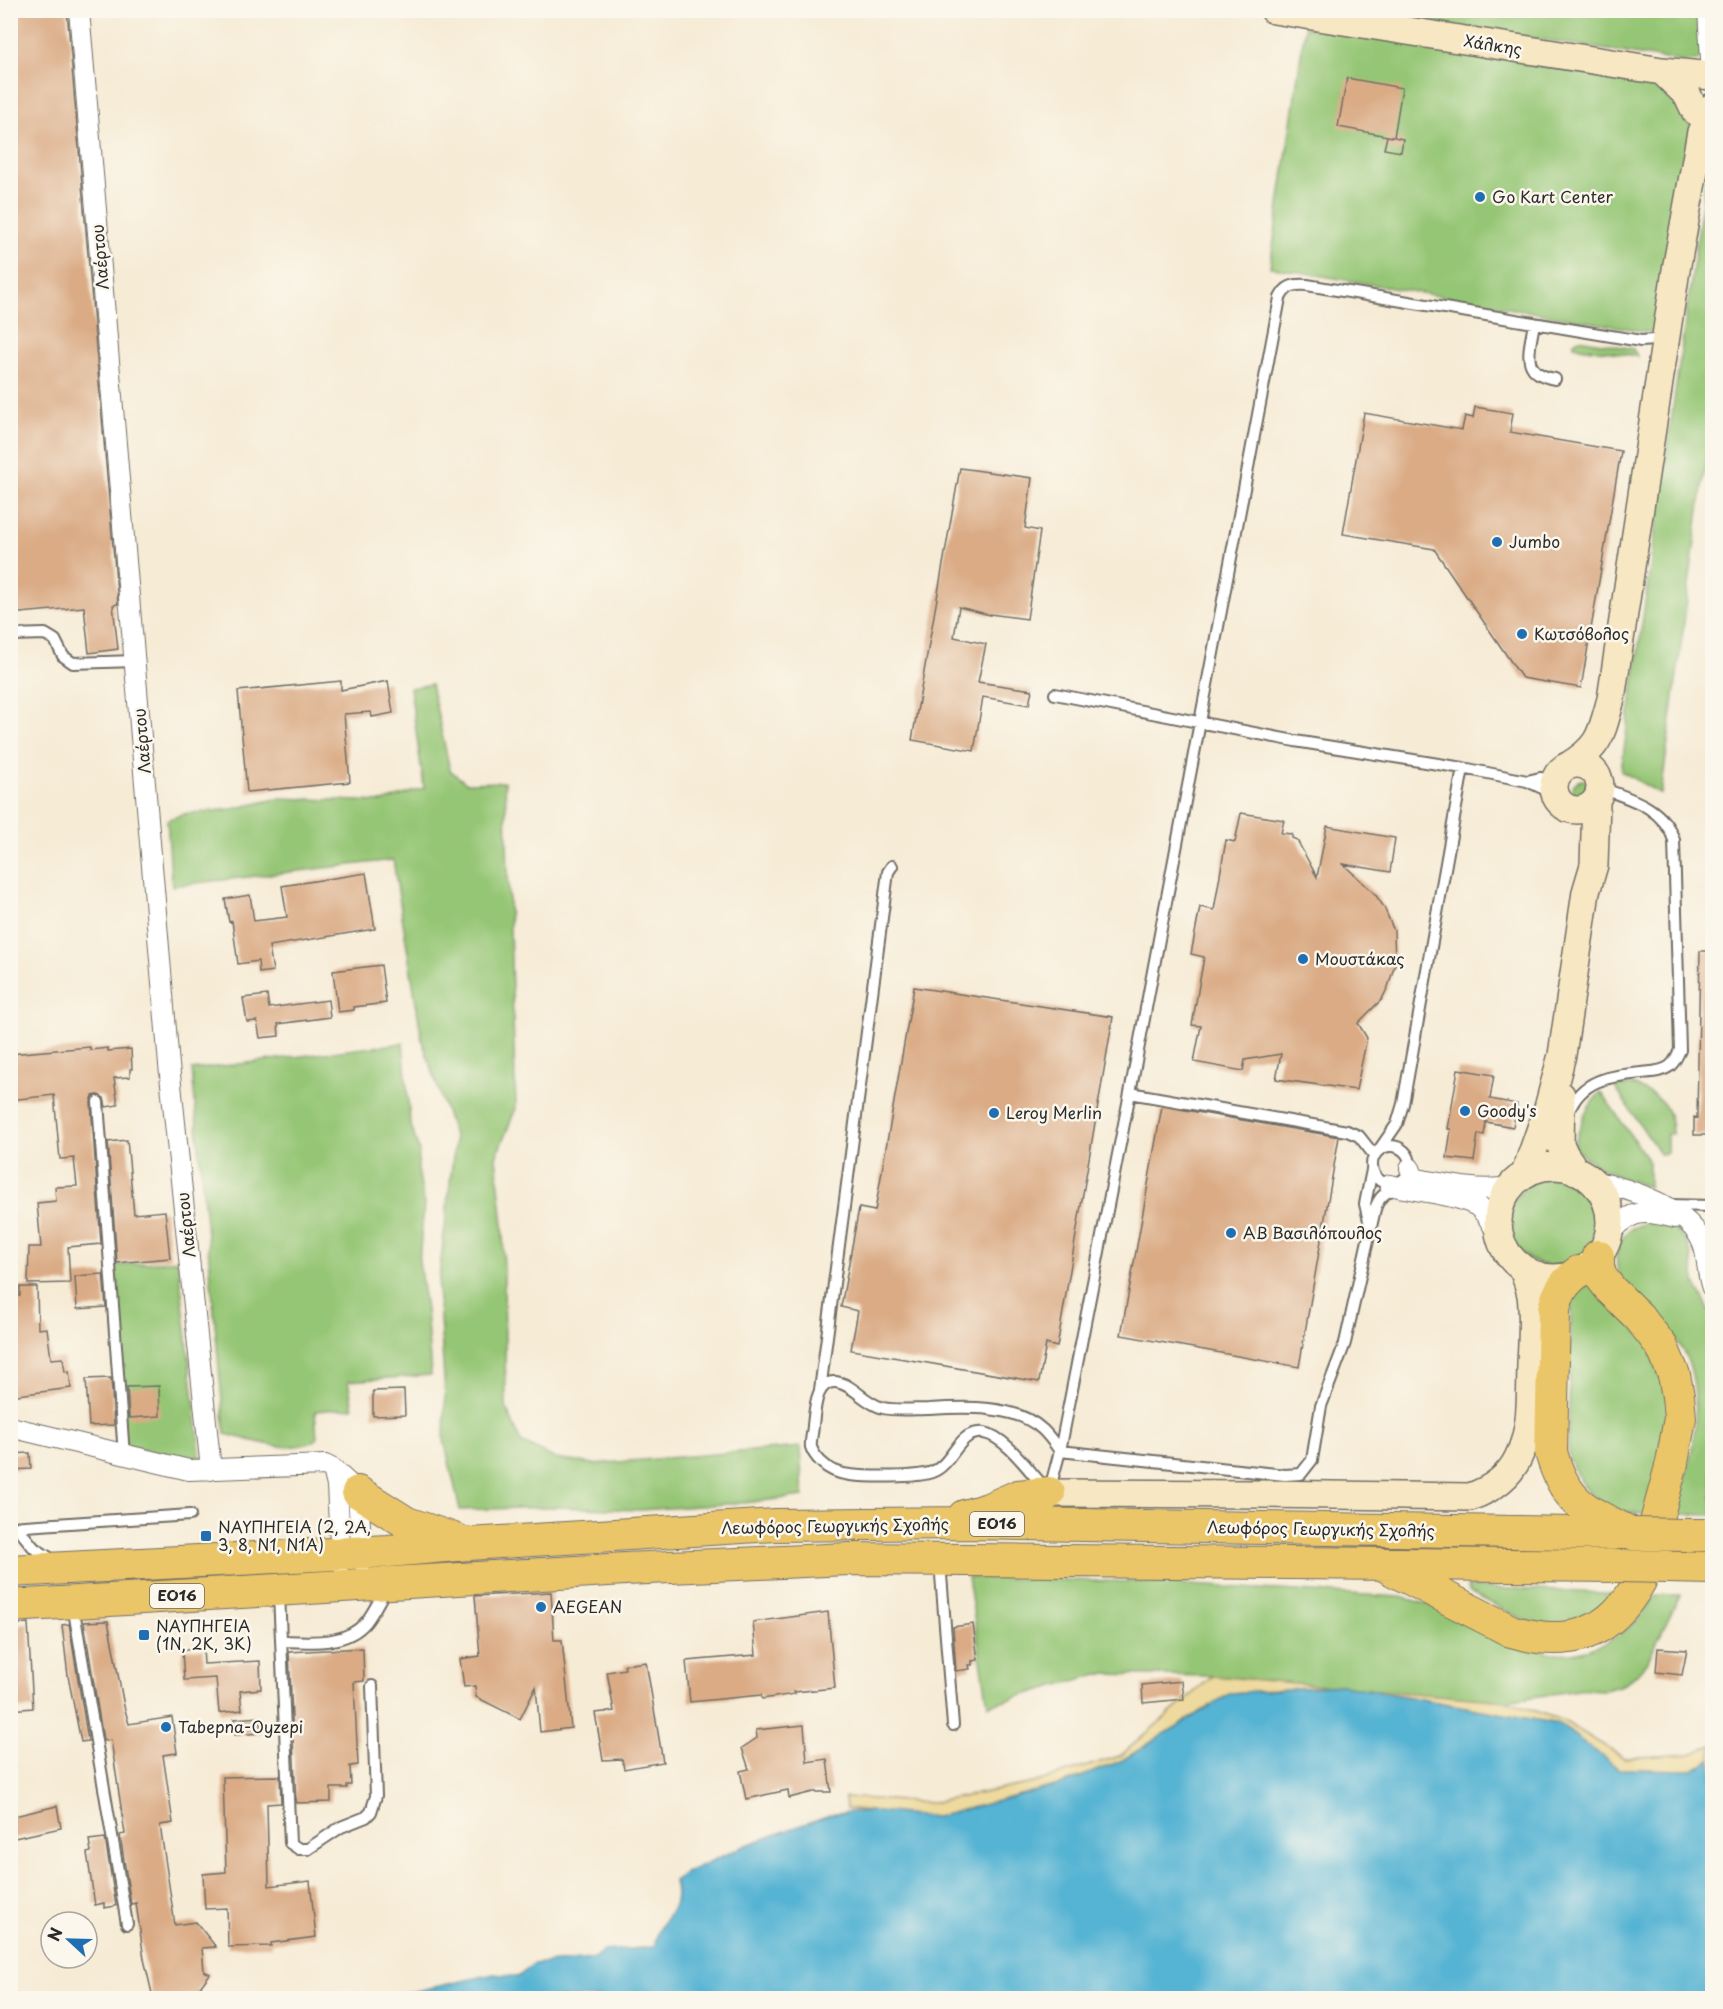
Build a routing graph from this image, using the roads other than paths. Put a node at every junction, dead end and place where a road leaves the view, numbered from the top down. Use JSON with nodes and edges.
{"nodes":[{"id":1,"x":79,"y":10,"type":"edge"},
{"id":2,"x":1274,"y":10,"type":"edge"},
{"id":3,"x":1708,"y":10,"type":"edge"},
{"id":4,"x":1662,"y":71,"type":"junction"},
{"id":5,"x":1712,"y":79,"type":"edge"},
{"id":6,"x":1707,"y":115,"type":"edge"},
{"id":7,"x":1534,"y":323,"type":"junction"},
{"id":8,"x":1666,"y":339,"type":"junction"},
{"id":9,"x":1555,"y":379,"type":"dead end"},
{"id":10,"x":10,"y":635,"type":"edge"},
{"id":11,"x":135,"y":661,"type":"junction"},
{"id":12,"x":1055,"y":694,"type":"dead end"},
{"id":13,"x":1611,"y":699,"type":"junction"},
{"id":14,"x":1200,"y":722,"type":"junction"},
{"id":15,"x":1463,"y":768,"type":"junction"},
{"id":16,"x":1560,"y":786,"type":"junction"},
{"id":17,"x":1598,"y":789,"type":"junction"},
{"id":18,"x":892,"y":866,"type":"dead end"},
{"id":19,"x":1586,"y":892,"type":"junction"},
{"id":20,"x":1562,"y":1055,"type":"junction"},
{"id":21,"x":1130,"y":1093,"type":"junction"},
{"id":22,"x":98,"y":1102,"type":"dead end"},
{"id":23,"x":1560,"y":1133,"type":"junction"},
{"id":24,"x":1376,"y":1152,"type":"junction"},
{"id":25,"x":1410,"y":1168,"type":"junction"},
{"id":26,"x":1372,"y":1170,"type":"junction"},
{"id":27,"x":1584,"y":1176,"type":"junction"},
{"id":28,"x":1517,"y":1181,"type":"junction"},
{"id":29,"x":1394,"y":1186,"type":"junction"},
{"id":30,"x":1663,"y":1205,"type":"junction"},
{"id":31,"x":1713,"y":1206,"type":"edge"},
{"id":32,"x":1684,"y":1221,"type":"junction"},
{"id":33,"x":1370,"y":1225,"type":"junction"},
{"id":34,"x":1499,"y":1236,"type":"junction"},
{"id":35,"x":1594,"y":1256,"type":"junction"},
{"id":36,"x":1523,"y":1269,"type":"junction"},
{"id":37,"x":1713,"y":1288,"type":"edge"},
{"id":38,"x":820,"y":1390,"type":"junction"},
{"id":39,"x":10,"y":1427,"type":"edge"},
{"id":40,"x":1060,"y":1451,"type":"junction"},
{"id":41,"x":124,"y":1455,"type":"junction"},
{"id":42,"x":333,"y":1469,"type":"junction"},
{"id":43,"x":211,"y":1470,"type":"junction"},
{"id":44,"x":358,"y":1492,"type":"junction"},
{"id":45,"x":1049,"y":1493,"type":"junction"},
{"id":46,"x":190,"y":1515,"type":"dead end"},
{"id":47,"x":933,"y":1523,"type":"junction"},
{"id":48,"x":14,"y":1527,"type":"edge"},
{"id":49,"x":1633,"y":1534,"type":"junction"},
{"id":50,"x":1699,"y":1535,"type":"edge"},
{"id":51,"x":469,"y":1544,"type":"junction"},
{"id":52,"x":351,"y":1552,"type":"junction"},
{"id":53,"x":940,"y":1560,"type":"junction"},
{"id":54,"x":1382,"y":1565,"type":"junction"},
{"id":55,"x":73,"y":1567,"type":"junction"},
{"id":56,"x":1713,"y":1568,"type":"edge"},
{"id":57,"x":10,"y":1571,"type":"edge"},
{"id":58,"x":366,"y":1585,"type":"junction"},
{"id":59,"x":279,"y":1590,"type":"junction"},
{"id":60,"x":72,"y":1602,"type":"junction"},
{"id":61,"x":10,"y":1606,"type":"edge"},
{"id":62,"x":281,"y":1641,"type":"junction"},
{"id":63,"x":372,"y":1686,"type":"dead end"},
{"id":64,"x":953,"y":1725,"type":"dead end"},
{"id":65,"x":127,"y":1924,"type":"dead end"}],
"edges":[{"from":1,"to":11,"type":"street","name":"Λαέρτου"},
{"from":2,"to":4,"type":"street","name":"Χάλκης"},
{"from":3,"to":5,"type":"street"},
{"from":4,"to":5,"type":"street","name":"Χάλκης"},
{"from":4,"to":6,"type":"street"},
{"from":5,"to":6,"type":"street"},
{"from":6,"to":8,"type":"street"},
{"from":7,"to":8,"type":"lane"},
{"from":7,"to":9,"type":"lane"},
{"from":7,"to":14,"type":"lane"},
{"from":8,"to":13,"type":"street"},
{"from":10,"to":11,"type":"lane"},
{"from":11,"to":43,"type":"street","name":"Λαέρτου"},
{"from":12,"to":14,"type":"lane"},
{"from":13,"to":16,"type":"street"},
{"from":13,"to":17,"type":"street"},
{"from":14,"to":15,"type":"lane"},
{"from":14,"to":21,"type":"lane"},
{"from":15,"to":16,"type":"lane"},
{"from":15,"to":24,"type":"lane"},
{"from":16,"to":17,"type":"street"},
{"from":16,"to":17,"type":"street"},
{"from":16,"to":19,"type":"street"},
{"from":17,"to":19,"type":"street"},
{"from":17,"to":23,"type":"lane"},
{"from":18,"to":38,"type":"lane"},
{"from":19,"to":20,"type":"street"},
{"from":20,"to":23,"type":"street"},
{"from":20,"to":28,"type":"street"},
{"from":21,"to":24,"type":"lane"},
{"from":21,"to":40,"type":"lane"},
{"from":22,"to":41,"type":"lane"},
{"from":23,"to":27,"type":"street"},
{"from":24,"to":25,"type":"lane"},
{"from":24,"to":26,"type":"lane"},
{"from":25,"to":28,"type":"street"},
{"from":25,"to":29,"type":"lane"},
{"from":26,"to":29,"type":"lane"},
{"from":26,"to":33,"type":"lane"},
{"from":27,"to":28,"type":"street"},
{"from":27,"to":30,"type":"street"},
{"from":27,"to":35,"type":"street"},
{"from":28,"to":34,"type":"street"},
{"from":29,"to":33,"type":"lane"},
{"from":29,"to":34,"type":"street"},
{"from":30,"to":31,"type":"lane"},
{"from":30,"to":32,"type":"street"},
{"from":32,"to":35,"type":"street"},
{"from":32,"to":37,"type":"street"},
{"from":33,"to":40,"type":"lane"},
{"from":34,"to":36,"type":"street"},
{"from":35,"to":36,"type":"street"},
{"from":35,"to":49,"type":"main road"},
{"from":35,"to":54,"type":"main road"},
{"from":36,"to":45,"type":"street"},
{"from":38,"to":40,"type":"lane"},
{"from":38,"to":45,"type":"lane"},
{"from":39,"to":41,"type":"street"},
{"from":40,"to":45,"type":"lane"},
{"from":41,"to":43,"type":"street"},
{"from":42,"to":43,"type":"street"},
{"from":42,"to":44,"type":"street"},
{"from":42,"to":52,"type":"street"},
{"from":44,"to":51,"type":"main road"},
{"from":44,"to":52,"type":"street"},
{"from":45,"to":47,"type":"main road"},
{"from":46,"to":48,"type":"lane"},
{"from":47,"to":49,"type":"main road","name":"Λεωφόρος Γεωργικής Σχολής","number":"ΕΟ16"},
{"from":47,"to":51,"type":"main road","name":"Λεωφόρος Γεωργικής Σχολής","number":"ΕΟ16"},
{"from":48,"to":55,"type":"lane"},
{"from":49,"to":50,"type":"main road","number":"ΕΟ16","bridge":true},
{"from":51,"to":52,"type":"main road","name":"Λεωφόρος Γεωργικής Σχολής","number":"ΕΟ16"},
{"from":52,"to":55,"type":"main road","name":"Λεωφόρος Γεωργικής Σχολής","number":"ΕΟ16"},
{"from":52,"to":58,"type":"street"},
{"from":53,"to":54,"type":"main road","name":"Λεωφόρος Γεωργικής Σχολής","number":"ΕΟ16"},
{"from":53,"to":58,"type":"main road","name":"Λεωφόρος Γεωργικής Σχολής","number":"ΕΟ16"},
{"from":53,"to":64,"type":"lane"},
{"from":54,"to":56,"type":"main road","name":"Λεωφόρος Γεωργικής Σχολής","number":"ΕΟ16","bridge":true},
{"from":55,"to":57,"type":"main road","name":"Λεωφόρος Γεωργικής Σχολής","number":"ΕΟ16"},
{"from":58,"to":59,"type":"main road","name":"Λεωφόρος Γεωργικής Σχολής","number":"ΕΟ16"},
{"from":58,"to":62,"type":"lane"},
{"from":59,"to":60,"type":"main road","name":"Λεωφόρος Γεωργικής Σχολής","number":"ΕΟ16"},
{"from":59,"to":62,"type":"lane"},
{"from":60,"to":61,"type":"main road","name":"Λεωφόρος Γεωργικής Σχολής","number":"ΕΟ16"},
{"from":60,"to":65,"type":"lane"},
{"from":62,"to":63,"type":"lane"}]}
